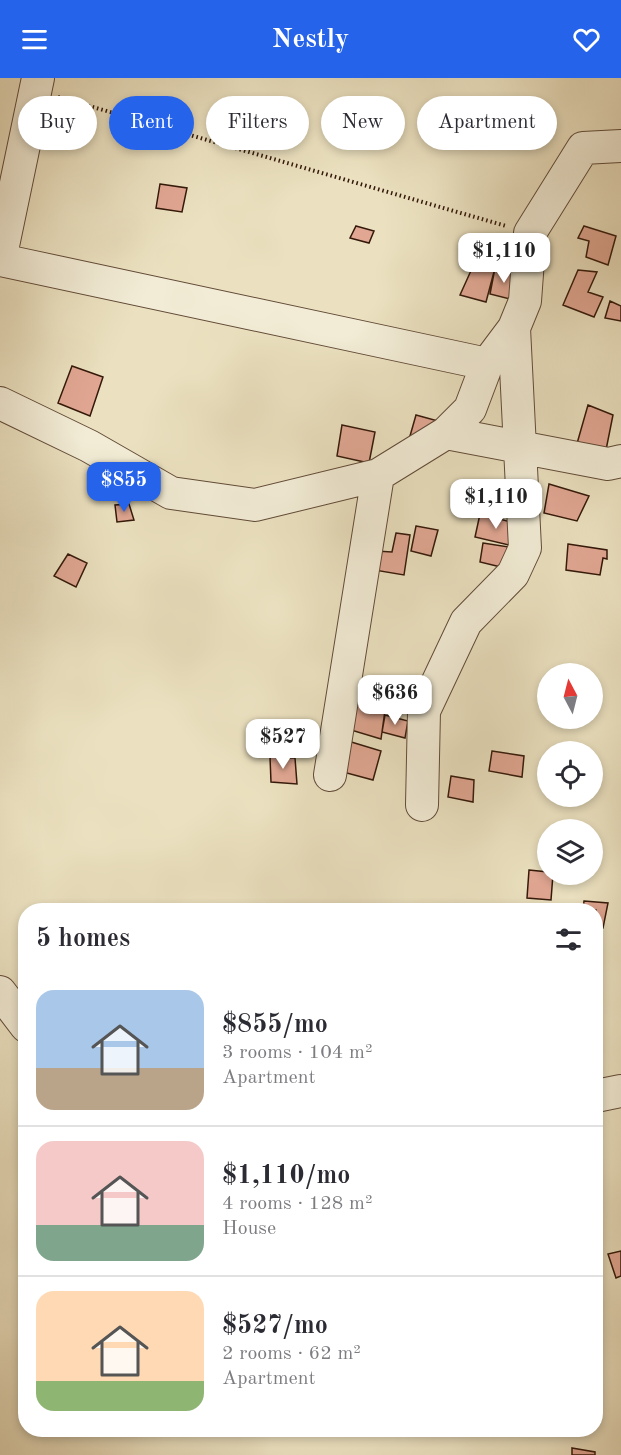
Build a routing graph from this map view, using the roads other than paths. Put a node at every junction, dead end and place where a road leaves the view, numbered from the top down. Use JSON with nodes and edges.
{"nodes":[{"id":1,"x":37,"y":85,"type":"edge"},
{"id":2,"x":621,"y":146,"type":"edge"},
{"id":3,"x":1,"y":260,"type":"edge"},
{"id":4,"x":514,"y":328,"type":"junction"},
{"id":5,"x":487,"y":364,"type":"junction"},
{"id":6,"x":0,"y":403,"type":"edge"},
{"id":7,"x":446,"y":433,"type":"junction"},
{"id":8,"x":521,"y":448,"type":"junction"},
{"id":9,"x":621,"y":461,"type":"edge"},
{"id":10,"x":378,"y":476,"type":"junction"},
{"id":11,"x":330,"y":775,"type":"dead end"},
{"id":12,"x":422,"y":805,"type":"dead end"},
{"id":13,"x":0,"y":992,"type":"edge"},
{"id":14,"x":18,"y":1016,"type":"edge"},
{"id":15,"x":621,"y":1091,"type":"edge"},
{"id":16,"x":603,"y":1095,"type":"edge"}],
"edges":[{"from":1,"to":3,"type":"street"},
{"from":2,"to":4,"type":"street"},
{"from":3,"to":5,"type":"street"},
{"from":4,"to":5,"type":"street"},
{"from":4,"to":8,"type":"street"},
{"from":5,"to":7,"type":"street"},
{"from":6,"to":10,"type":"street"},
{"from":7,"to":8,"type":"street"},
{"from":7,"to":10,"type":"street"},
{"from":8,"to":9,"type":"street"},
{"from":8,"to":12,"type":"street"},
{"from":10,"to":11,"type":"street"},
{"from":13,"to":14,"type":"street"},
{"from":15,"to":16,"type":"street"}]}
